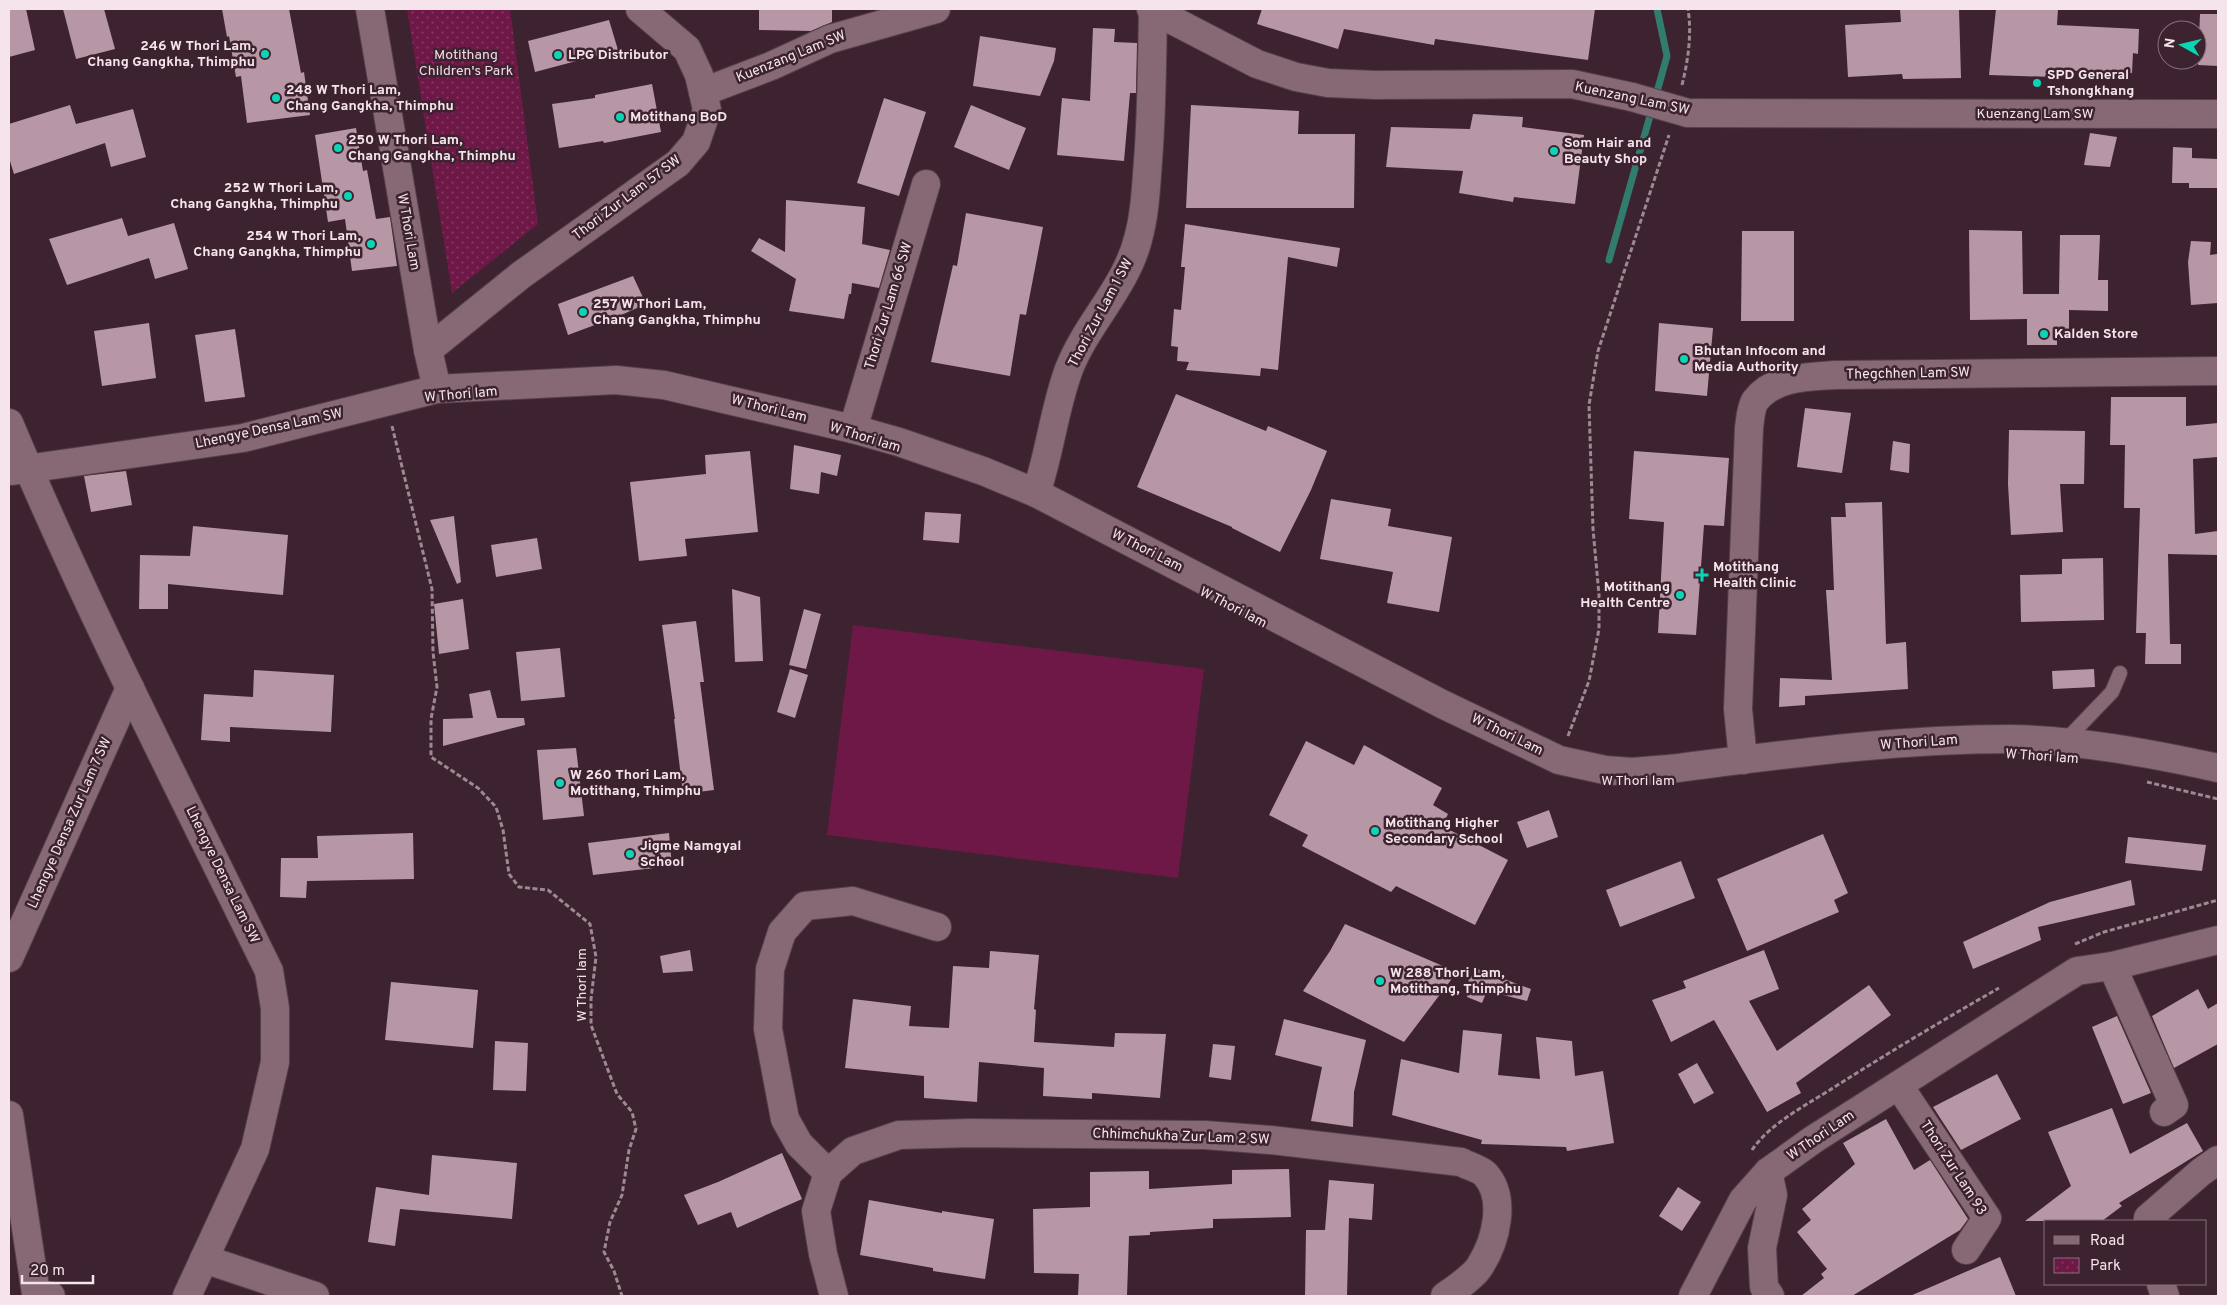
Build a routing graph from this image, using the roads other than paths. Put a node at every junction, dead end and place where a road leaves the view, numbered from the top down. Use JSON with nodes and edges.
{"nodes":[{"id":1,"x":370,"y":9,"type":"edge"},
{"id":2,"x":640,"y":9,"type":"edge"},
{"id":3,"x":936,"y":9,"type":"edge"},
{"id":4,"x":1152,"y":9,"type":"edge"},
{"id":5,"x":704,"y":92,"type":"junction"},
{"id":6,"x":2218,"y":114,"type":"edge"},
{"id":7,"x":926,"y":184,"type":"dead end"},
{"id":8,"x":428,"y":350,"type":"junction"},
{"id":9,"x":2218,"y":371,"type":"edge"},
{"id":10,"x":437,"y":389,"type":"junction"},
{"id":11,"x":9,"y":423,"type":"edge"},
{"id":12,"x":853,"y":429,"type":"junction"},
{"id":13,"x":18,"y":470,"type":"edge"},
{"id":14,"x":1036,"y":493,"type":"junction"},
{"id":15,"x":2120,"y":673,"type":"dead end"},
{"id":16,"x":130,"y":688,"type":"junction"},
{"id":17,"x":2064,"y":742,"type":"junction"},
{"id":18,"x":1742,"y":760,"type":"junction"},
{"id":19,"x":2218,"y":768,"type":"edge"},
{"id":20,"x":937,"y":926,"type":"dead end"},
{"id":21,"x":2215,"y":946,"type":"edge"},
{"id":22,"x":9,"y":958,"type":"edge"},
{"id":23,"x":2112,"y":966,"type":"junction"},
{"id":24,"x":1899,"y":1086,"type":"junction"},
{"id":25,"x":2164,"y":1112,"type":"dead end"},
{"id":26,"x":9,"y":1115,"type":"edge"},
{"id":27,"x":2218,"y":1160,"type":"edge"},
{"id":28,"x":1768,"y":1172,"type":"junction"},
{"id":29,"x":828,"y":1173,"type":"junction"},
{"id":30,"x":2148,"y":1220,"type":"edge"},
{"id":31,"x":1966,"y":1250,"type":"dead end"},
{"id":32,"x":204,"y":1259,"type":"junction"},
{"id":33,"x":51,"y":1296,"type":"edge"},
{"id":34,"x":187,"y":1296,"type":"edge"},
{"id":35,"x":315,"y":1296,"type":"edge"},
{"id":36,"x":834,"y":1296,"type":"edge"},
{"id":37,"x":1445,"y":1296,"type":"edge"},
{"id":38,"x":1693,"y":1296,"type":"edge"},
{"id":39,"x":1770,"y":1296,"type":"edge"}],
"edges":[{"from":1,"to":8,"type":"street","name":"W Thori Lam"},
{"from":2,"to":5,"type":"street","name":"Thori Zur Lam 57 SW"},
{"from":3,"to":5,"type":"street","name":"Kuenzang Lam SW"},
{"from":4,"to":6,"type":"street","name":"Kuenzang Lam SW","bridge":true},
{"from":4,"to":14,"type":"street","name":"Thori Zur Lam 1 SW"},
{"from":5,"to":8,"type":"street","name":"Thori Zur Lam 57 SW"},
{"from":7,"to":12,"type":"street","name":"Thori Zur Lam 66 SW"},
{"from":8,"to":10,"type":"street","name":"W Thori Lam"},
{"from":9,"to":18,"type":"street","name":"Thegchhen Lam SW"},
{"from":10,"to":12,"type":"street","name":"W Thori Lam"},
{"from":10,"to":13,"type":"street","name":"Lhengye Densa Lam SW"},
{"from":11,"to":13,"type":"street","name":"Lhengye Densa Lam SW"},
{"from":12,"to":14,"type":"street","name":"W Thori Lam"},
{"from":13,"to":16,"type":"street","name":"Lhengye Densa Lam SW"},
{"from":14,"to":18,"type":"street","name":"W Thori Lam"},
{"from":15,"to":17,"type":"lane"},
{"from":16,"to":22,"type":"street","name":"Lhengye Densa Zur Lam 7 SW"},
{"from":16,"to":32,"type":"street","name":"Lhengye Densa Lam SW"},
{"from":17,"to":18,"type":"street","name":"W Thori Lam"},
{"from":17,"to":19,"type":"street","name":"W Thori Lam"},
{"from":20,"to":29,"type":"street"},
{"from":21,"to":23,"type":"street","name":"W Thori Lam"},
{"from":23,"to":24,"type":"street","name":"W Thori Lam"},
{"from":23,"to":25,"type":"street"},
{"from":24,"to":28,"type":"street","name":"W Thori Lam"},
{"from":24,"to":31,"type":"street","name":"Thori Zur Lam 93"},
{"from":26,"to":33,"type":"street"},
{"from":27,"to":30,"type":"street"},
{"from":28,"to":38,"type":"street","name":"W Thori Lam"},
{"from":28,"to":39,"type":"street"},
{"from":29,"to":36,"type":"street"},
{"from":29,"to":37,"type":"street","name":"Chhimchukha Zur Lam 2 SW"},
{"from":32,"to":34,"type":"street","name":"Lhengye Densa Lam SW"},
{"from":32,"to":35,"type":"street"}]}
